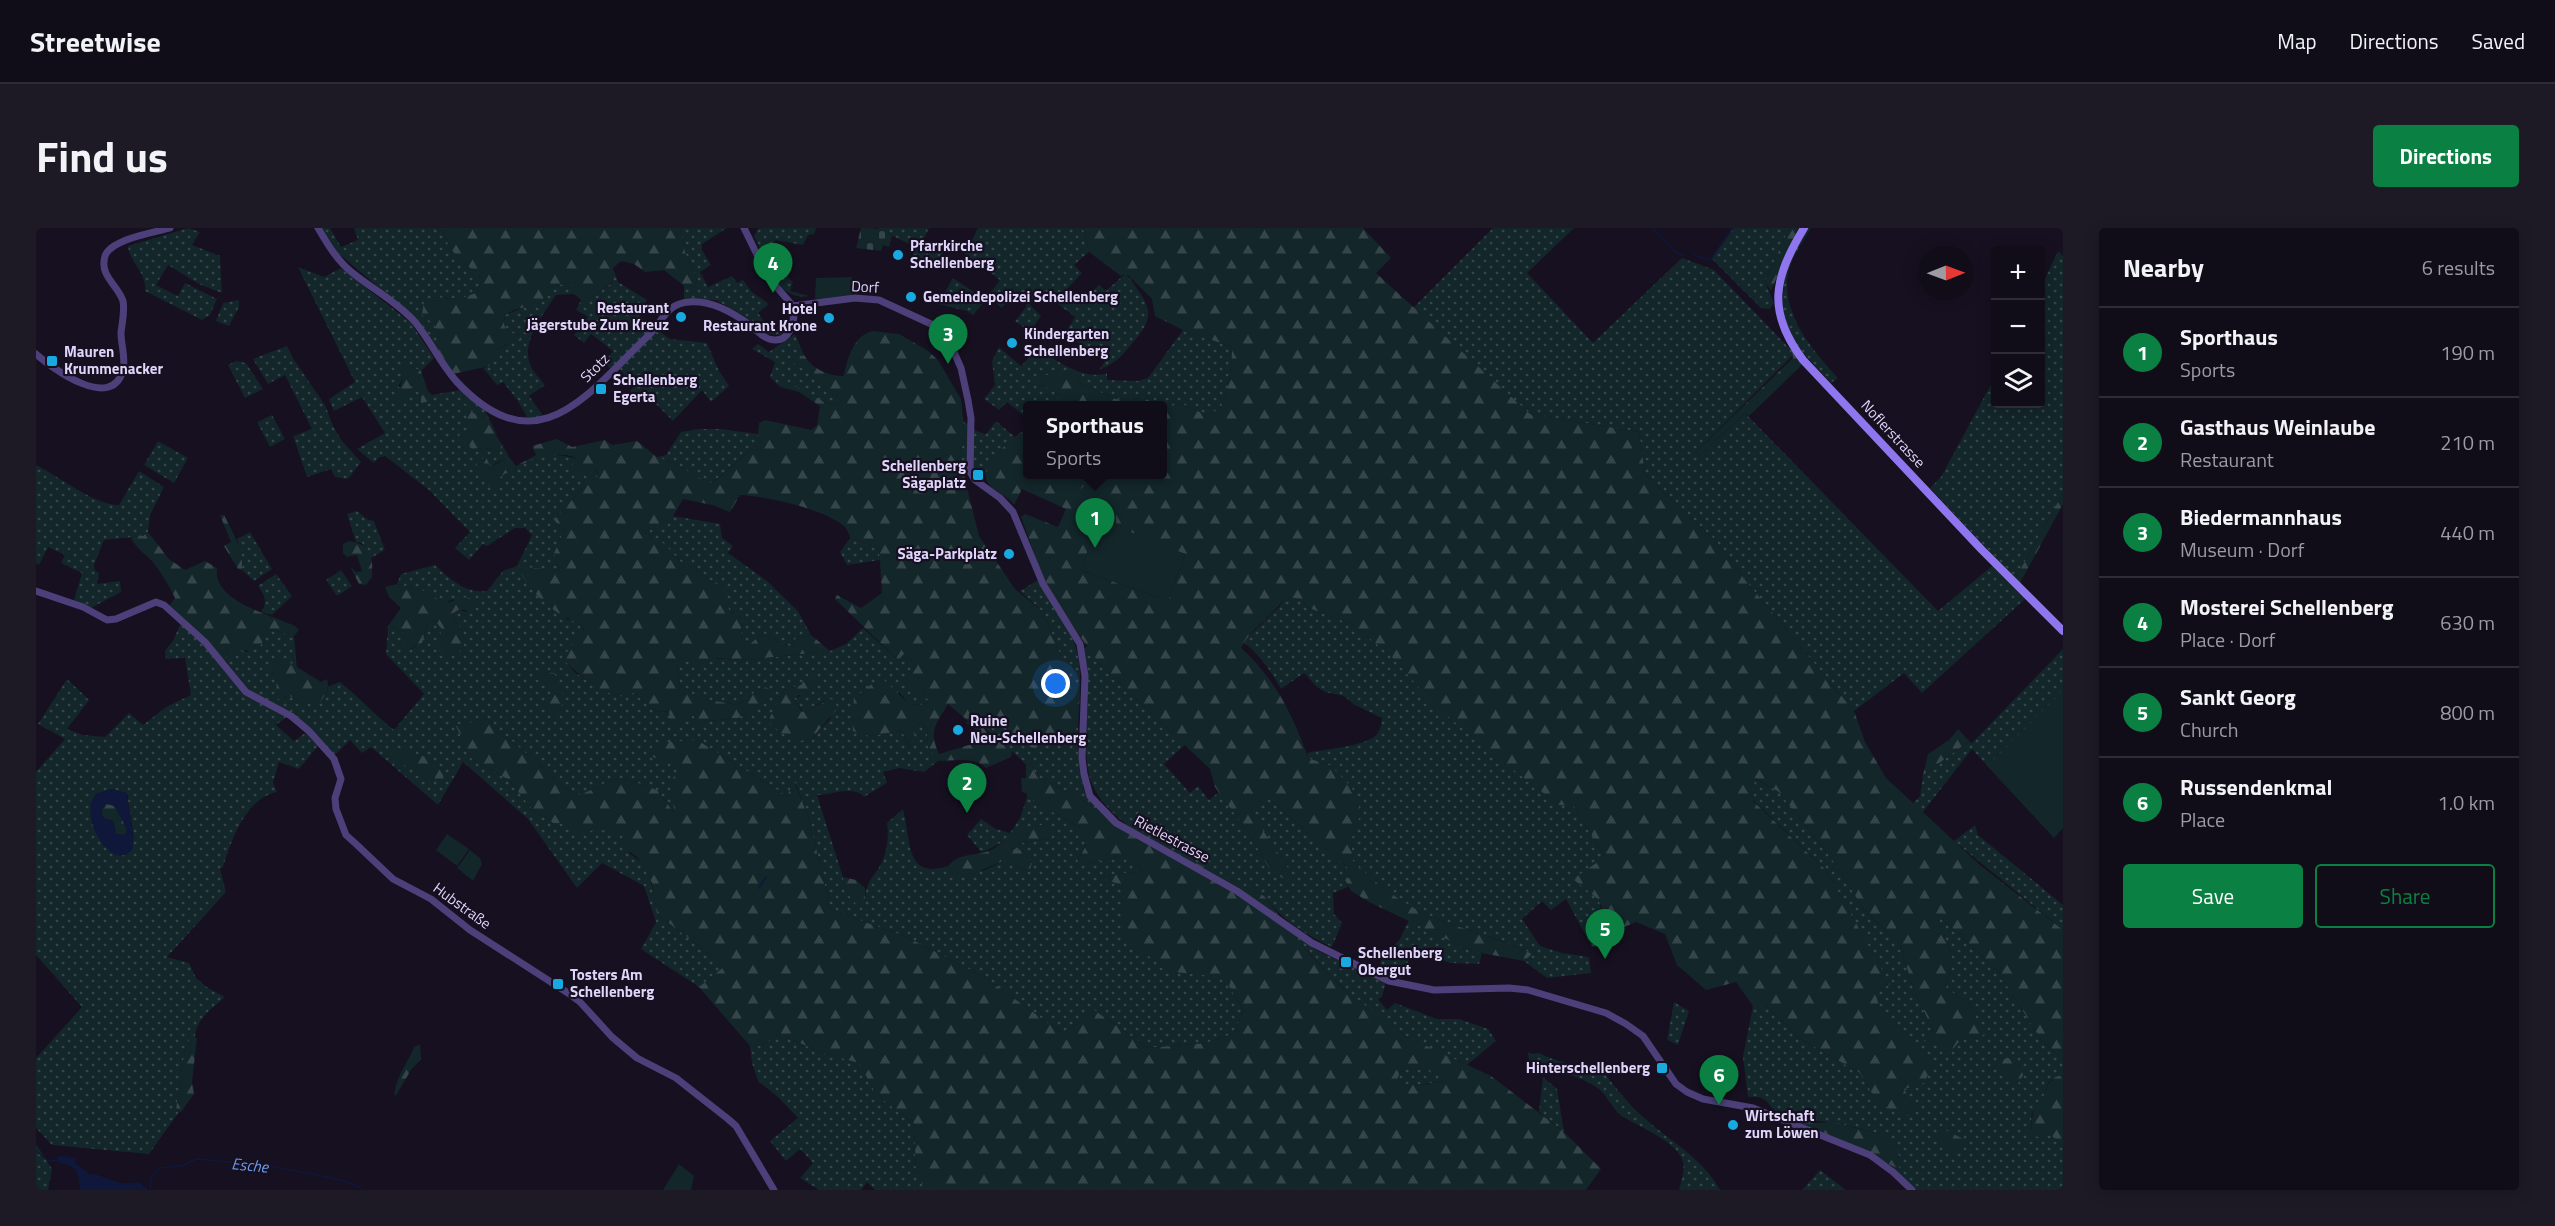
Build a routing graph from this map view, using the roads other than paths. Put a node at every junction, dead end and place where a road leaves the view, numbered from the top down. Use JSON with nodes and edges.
{"nodes":[{"id":1,"x":170,"y":228,"type":"edge"},
{"id":2,"x":318,"y":228,"type":"edge"},
{"id":3,"x":744,"y":228,"type":"edge"},
{"id":4,"x":1803,"y":228,"type":"edge"},
{"id":5,"x":793,"y":306,"type":"junction"},
{"id":6,"x":36,"y":354,"type":"edge"},
{"id":7,"x":972,"y":476,"type":"joint"},
{"id":8,"x":36,"y":591,"type":"edge"},
{"id":9,"x":2063,"y":631,"type":"edge"},
{"id":10,"x":774,"y":1190,"type":"edge"},
{"id":11,"x":1912,"y":1190,"type":"edge"}],
"edges":[{"from":1,"to":6,"type":"street"},
{"from":2,"to":5,"type":"street","name":"Stotz"},
{"from":3,"to":5,"type":"street"},
{"from":4,"to":9,"type":"main road","name":"Noflerstrasse"},
{"from":5,"to":7,"type":"street","name":"Dorf"},
{"from":7,"to":11,"type":"street","name":"Rietlestrasse"},
{"from":8,"to":10,"type":"street","name":"Hubstraße"}]}
